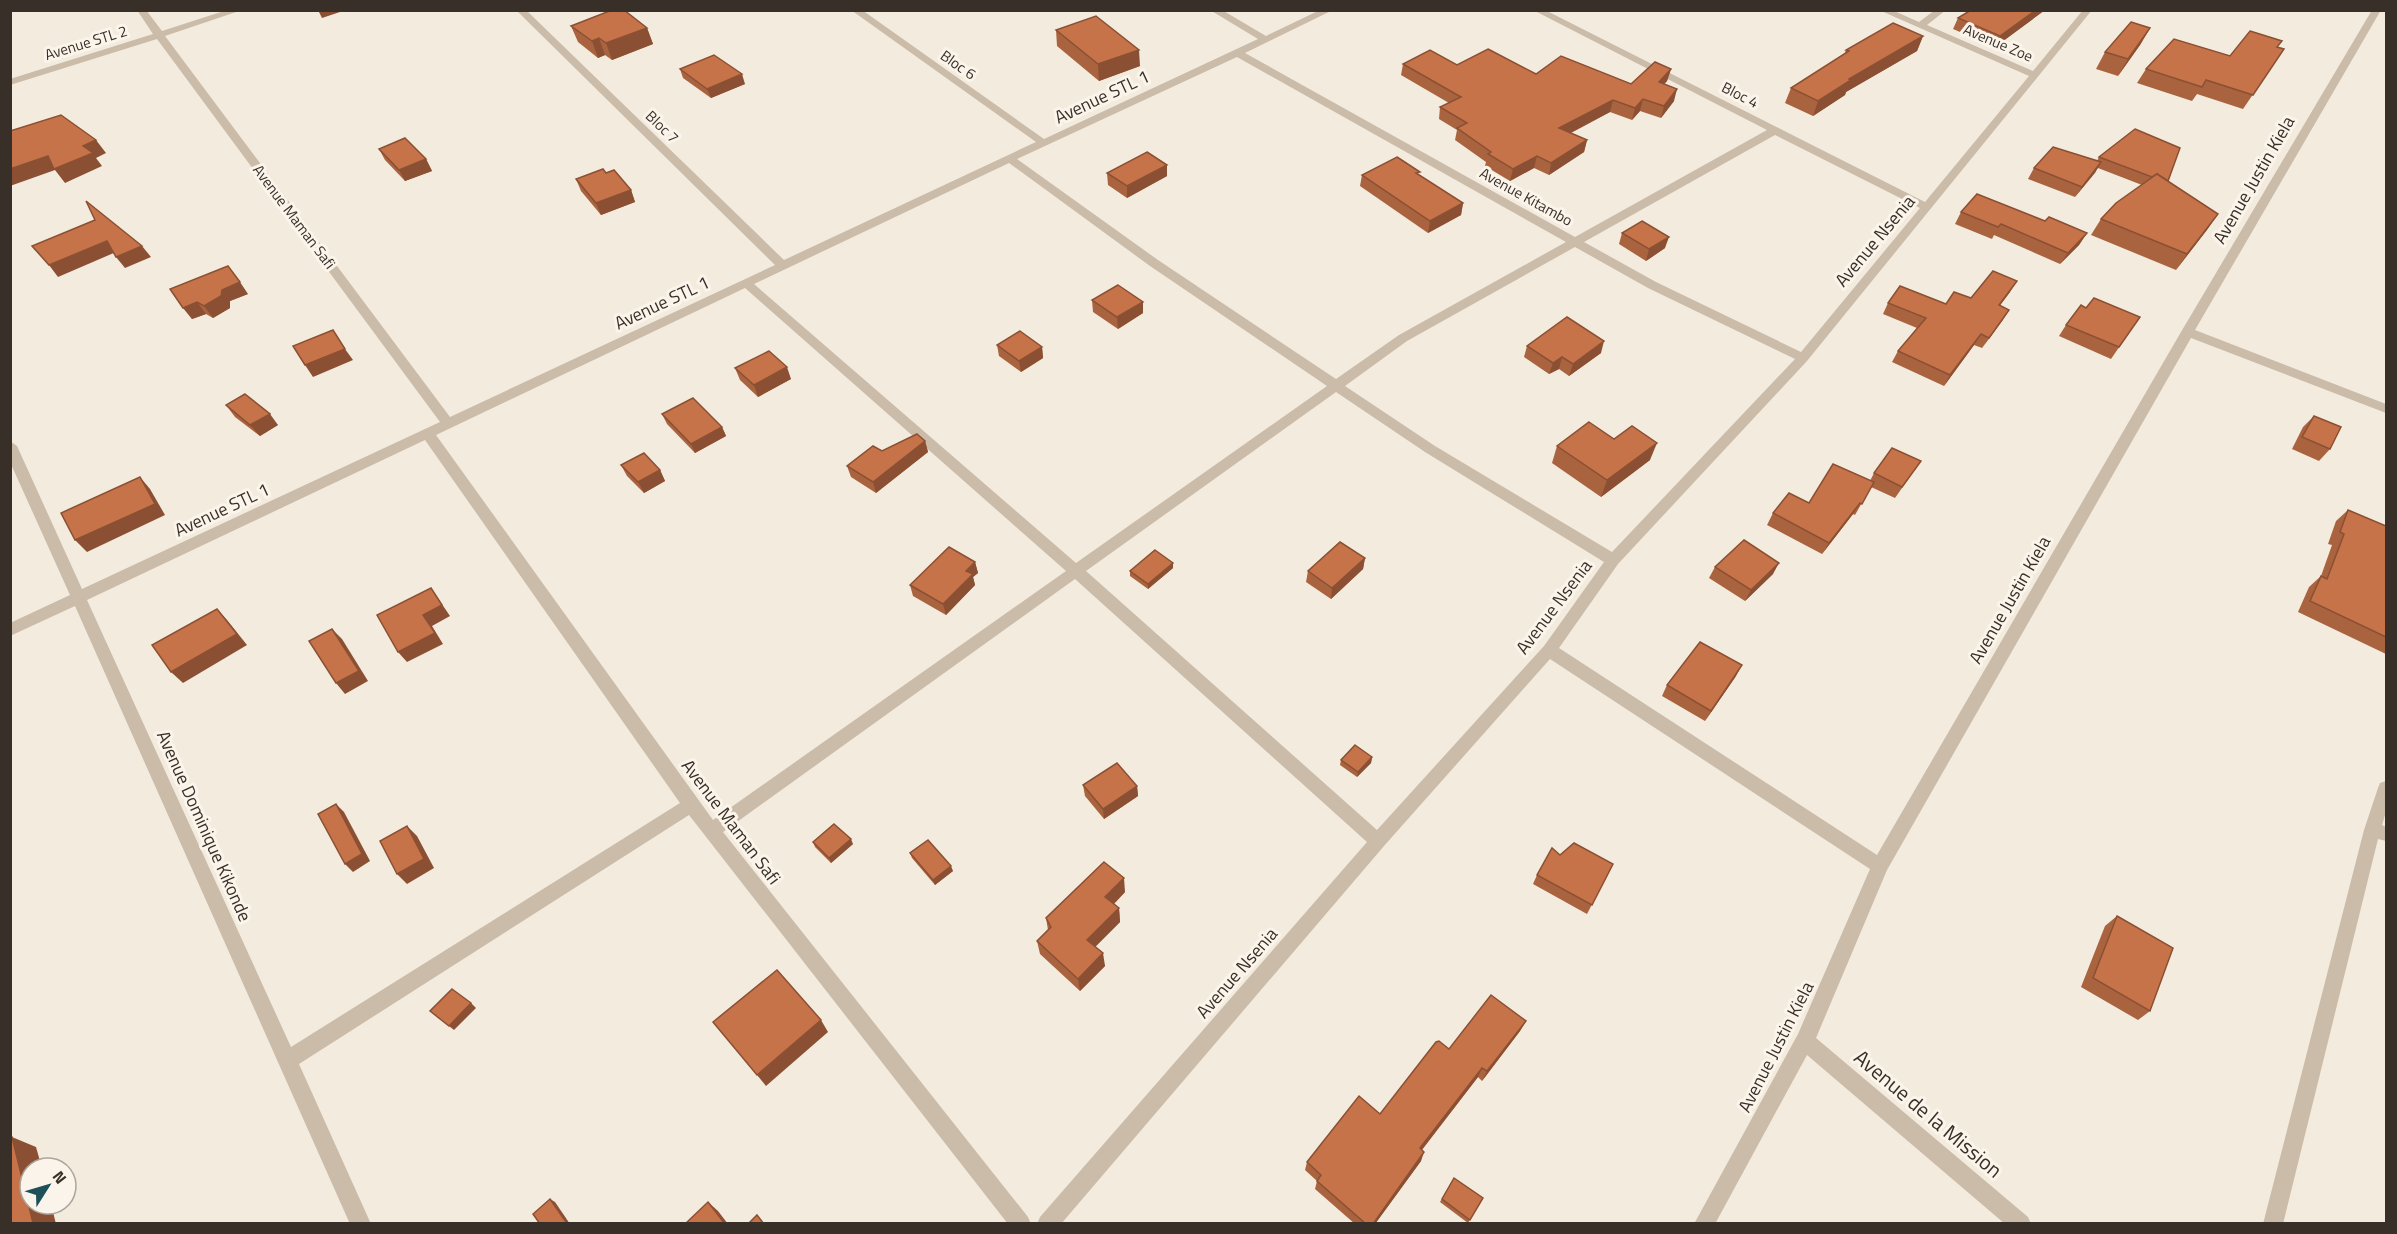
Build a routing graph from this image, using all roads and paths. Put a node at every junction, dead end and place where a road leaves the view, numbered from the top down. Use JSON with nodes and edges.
{"nodes":[{"id":1,"x":141,"y":10,"type":"edge"},
{"id":2,"x":238,"y":10,"type":"edge"},
{"id":3,"x":520,"y":10,"type":"edge"},
{"id":4,"x":855,"y":10,"type":"edge"},
{"id":5,"x":1214,"y":10,"type":"edge"},
{"id":6,"x":1329,"y":10,"type":"edge"},
{"id":7,"x":1537,"y":10,"type":"edge"},
{"id":8,"x":1883,"y":10,"type":"edge"},
{"id":9,"x":1942,"y":10,"type":"edge"},
{"id":10,"x":2088,"y":10,"type":"edge"},
{"id":11,"x":2378,"y":10,"type":"edge"},
{"id":12,"x":1919,"y":26,"type":"junction"},
{"id":13,"x":159,"y":36,"type":"junction"},
{"id":14,"x":1267,"y":40,"type":"junction"},
{"id":15,"x":1239,"y":53,"type":"junction"},
{"id":16,"x":2035,"y":75,"type":"junction"},
{"id":17,"x":10,"y":82,"type":"edge"},
{"id":18,"x":1775,"y":130,"type":"junction"},
{"id":19,"x":1045,"y":144,"type":"junction"},
{"id":20,"x":1010,"y":159,"type":"junction"},
{"id":21,"x":1928,"y":208,"type":"junction"},
{"id":22,"x":1573,"y":241,"type":"junction"},
{"id":23,"x":783,"y":266,"type":"junction"},
{"id":24,"x":746,"y":283,"type":"junction"},
{"id":25,"x":2187,"y":332,"type":"junction"},
{"id":26,"x":1803,"y":358,"type":"junction"},
{"id":27,"x":1334,"y":384,"type":"junction"},
{"id":28,"x":2386,"y":409,"type":"edge"},
{"id":29,"x":448,"y":423,"type":"junction"},
{"id":30,"x":427,"y":432,"type":"junction"},
{"id":31,"x":10,"y":446,"type":"edge"},
{"id":32,"x":1613,"y":560,"type":"junction"},
{"id":33,"x":1077,"y":572,"type":"junction"},
{"id":34,"x":79,"y":597,"type":"junction"},
{"id":35,"x":10,"y":630,"type":"edge"},
{"id":36,"x":1549,"y":650,"type":"junction"},
{"id":37,"x":2386,"y":788,"type":"edge"},
{"id":38,"x":691,"y":805,"type":"junction"},
{"id":39,"x":711,"y":831,"type":"junction"},
{"id":40,"x":2379,"y":832,"type":"edge"},
{"id":41,"x":1377,"y":841,"type":"junction"},
{"id":42,"x":1880,"y":866,"type":"junction"},
{"id":43,"x":1805,"y":1041,"type":"junction"},
{"id":44,"x":289,"y":1059,"type":"junction"},
{"id":45,"x":361,"y":1224,"type":"edge"},
{"id":46,"x":1021,"y":1224,"type":"edge"},
{"id":47,"x":1047,"y":1224,"type":"edge"},
{"id":48,"x":1704,"y":1224,"type":"edge"},
{"id":49,"x":2021,"y":1224,"type":"edge"},
{"id":50,"x":2273,"y":1224,"type":"edge"}],
"edges":[{"from":1,"to":13,"type":"street","name":"Avenue Maman Safi"},
{"from":2,"to":13,"type":"street","name":"Avenue STL 2"},
{"from":3,"to":23,"type":"street","name":"Bloc 7"},
{"from":4,"to":19,"type":"street","name":"Bloc 6"},
{"from":5,"to":14,"type":"street"},
{"from":6,"to":14,"type":"street","name":"Avenue STL 1"},
{"from":7,"to":18,"type":"street","name":"Bloc 4"},
{"from":8,"to":12,"type":"street","name":"Avenue Zoe"},
{"from":9,"to":12,"type":"street"},
{"from":10,"to":16,"type":"street","name":"Avenue Nsenia"},
{"from":11,"to":25,"type":"street","name":"Avenue Justin Kiela"},
{"from":12,"to":16,"type":"street","name":"Avenue Zoe"},
{"from":13,"to":17,"type":"street","name":"Avenue STL 2"},
{"from":13,"to":29,"type":"street","name":"Avenue Maman Safi"},
{"from":14,"to":15,"type":"street","name":"Avenue STL 1"},
{"from":15,"to":19,"type":"street","name":"Avenue STL 1"},
{"from":15,"to":22,"type":"street","name":"Avenue Kitambo"},
{"from":16,"to":21,"type":"street","name":"Avenue Nsenia"},
{"from":18,"to":21,"type":"street","name":"Bloc 4"},
{"from":18,"to":22,"type":"street"},
{"from":19,"to":20,"type":"street","name":"Avenue STL 1"},
{"from":20,"to":23,"type":"street","name":"Avenue STL 1"},
{"from":20,"to":27,"type":"street"},
{"from":21,"to":26,"type":"street","name":"Avenue Nsenia"},
{"from":22,"to":26,"type":"street","name":"Avenue Kitambo"},
{"from":22,"to":27,"type":"street"},
{"from":23,"to":24,"type":"street","name":"Avenue STL 1"},
{"from":24,"to":29,"type":"street","name":"Avenue STL 1"},
{"from":24,"to":33,"type":"street"},
{"from":25,"to":28,"type":"street"},
{"from":25,"to":42,"type":"street","name":"Avenue Justin Kiela"},
{"from":26,"to":32,"type":"street","name":"Avenue Nsenia"},
{"from":27,"to":32,"type":"street"},
{"from":27,"to":33,"type":"street"},
{"from":29,"to":30,"type":"street","name":"Avenue STL 1"},
{"from":30,"to":34,"type":"street","name":"Avenue STL 1"},
{"from":30,"to":38,"type":"street","name":"Avenue Maman Safi"},
{"from":31,"to":34,"type":"street","name":"Avenue Dominique Kikonde"},
{"from":32,"to":36,"type":"street","name":"Avenue Nsenia"},
{"from":33,"to":39,"type":"street"},
{"from":33,"to":41,"type":"street"},
{"from":34,"to":35,"type":"street","name":"Avenue STL 1"},
{"from":34,"to":44,"type":"street","name":"Avenue Dominique Kikonde"},
{"from":36,"to":41,"type":"street","name":"Avenue Nsenia"},
{"from":36,"to":42,"type":"street"},
{"from":37,"to":40,"type":"street"},
{"from":38,"to":39,"type":"street","name":"Avenue Maman Safi"},
{"from":38,"to":44,"type":"street"},
{"from":39,"to":46,"type":"street","name":"Avenue Maman Safi"},
{"from":40,"to":50,"type":"street"},
{"from":41,"to":47,"type":"street","name":"Avenue Nsenia"},
{"from":42,"to":43,"type":"street","name":"Avenue Justin Kiela"},
{"from":43,"to":48,"type":"street","name":"Avenue Justin Kiela"},
{"from":43,"to":49,"type":"street","name":"Avenue de la Mission"},
{"from":44,"to":45,"type":"street","name":"Avenue Dominique Kikonde"}]}
